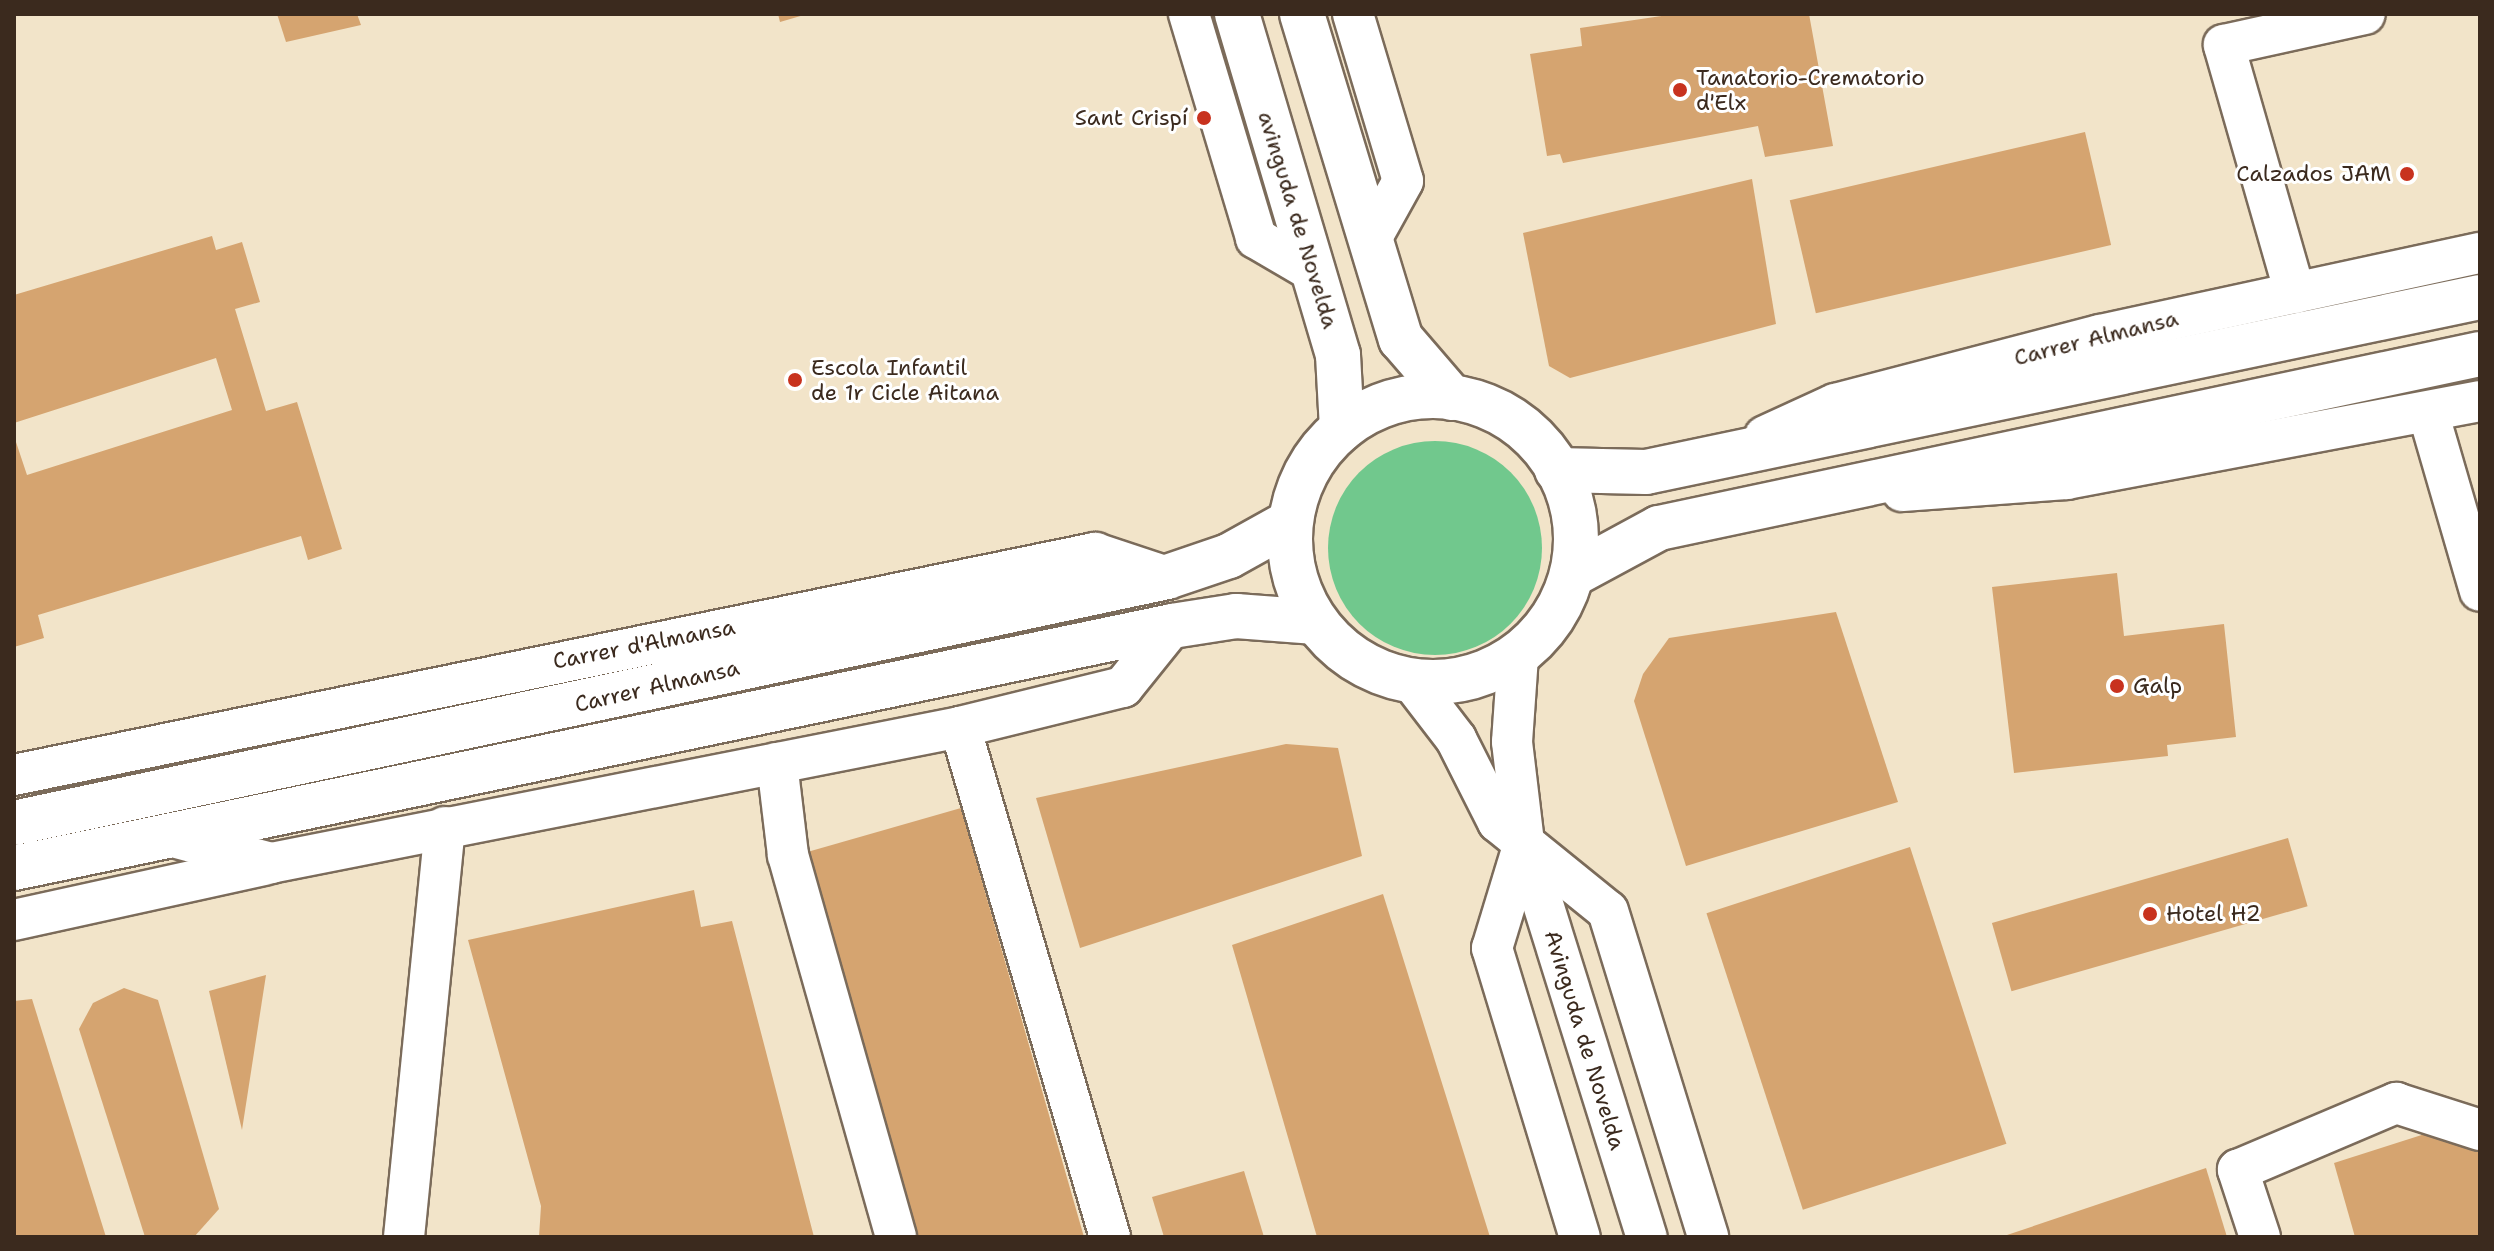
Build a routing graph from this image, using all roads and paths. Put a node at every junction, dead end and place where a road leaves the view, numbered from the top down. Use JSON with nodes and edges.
{"nodes":[{"id":1,"x":1189,"y":14,"type":"edge"},
{"id":2,"x":1237,"y":14,"type":"edge"},
{"id":3,"x":1302,"y":14,"type":"edge"},
{"id":4,"x":1353,"y":14,"type":"edge"},
{"id":5,"x":2365,"y":14,"type":"edge"},
{"id":6,"x":1372,"y":237,"type":"junction"},
{"id":7,"x":2480,"y":253,"type":"edge"},
{"id":8,"x":1314,"y":272,"type":"junction"},
{"id":9,"x":2295,"y":293,"type":"junction"},
{"id":10,"x":2480,"y":297,"type":"edge"},
{"id":11,"x":2480,"y":354,"type":"edge"},
{"id":12,"x":1452,"y":398,"type":"junction"},
{"id":13,"x":2480,"y":401,"type":"edge"},
{"id":14,"x":2428,"y":412,"type":"junction"},
{"id":15,"x":1342,"y":429,"type":"junction"},
{"id":16,"x":1722,"y":455,"type":"junction"},
{"id":17,"x":1557,"y":470,"type":"junction"},
{"id":18,"x":1798,"y":499,"type":"junction"},
{"id":19,"x":1290,"y":522,"type":"junction"},
{"id":20,"x":1572,"y":575,"type":"junction"},
{"id":21,"x":1167,"y":577,"type":"junction"},
{"id":22,"x":2480,"y":591,"type":"edge"},
{"id":23,"x":1316,"y":622,"type":"junction"},
{"id":24,"x":1172,"y":626,"type":"junction"},
{"id":25,"x":1518,"y":656,"type":"junction"},
{"id":26,"x":1410,"y":679,"type":"junction"},
{"id":27,"x":960,"y":727,"type":"junction"},
{"id":28,"x":119,"y":749,"type":"junction"},
{"id":29,"x":777,"y":763,"type":"junction"},
{"id":30,"x":14,"y":775,"type":"edge"},
{"id":31,"x":238,"y":778,"type":"junction"},
{"id":32,"x":14,"y":823,"type":"edge"},
{"id":33,"x":445,"y":827,"type":"junction"},
{"id":34,"x":169,"y":836,"type":"junction"},
{"id":35,"x":1524,"y":843,"type":"junction"},
{"id":36,"x":271,"y":863,"type":"junction"},
{"id":37,"x":14,"y":868,"type":"edge"},
{"id":38,"x":14,"y":920,"type":"edge"},
{"id":39,"x":2480,"y":1130,"type":"edge"},
{"id":40,"x":404,"y":1237,"type":"edge"},
{"id":41,"x":896,"y":1237,"type":"edge"},
{"id":42,"x":1110,"y":1237,"type":"edge"},
{"id":43,"x":1580,"y":1237,"type":"edge"},
{"id":44,"x":1647,"y":1237,"type":"edge"},
{"id":45,"x":1708,"y":1237,"type":"edge"},
{"id":46,"x":2260,"y":1237,"type":"edge"}],
"edges":[{"from":1,"to":8,"type":"street"},
{"from":2,"to":8,"type":"main road","name":"avinguda de Novelda"},
{"from":3,"to":6,"type":"main road"},
{"from":4,"to":6,"type":"street"},
{"from":5,"to":9,"type":"street"},
{"from":6,"to":12,"type":"main road"},
{"from":7,"to":9,"type":"street","name":"Carrer Almansa"},
{"from":8,"to":15,"type":"main road","name":"avinguda de Novelda"},
{"from":9,"to":16,"type":"street","name":"Carrer Almansa"},
{"from":10,"to":16,"type":"main road","name":"Carrer Almansa"},
{"from":11,"to":18,"type":"main road"},
{"from":12,"to":15,"type":"main road"},
{"from":12,"to":17,"type":"main road"},
{"from":13,"to":14,"type":"street"},
{"from":14,"to":18,"type":"street"},
{"from":14,"to":22,"type":"street"},
{"from":15,"to":19,"type":"main road"},
{"from":16,"to":17,"type":"main road","name":"Carrer Almansa"},
{"from":17,"to":20,"type":"main road"},
{"from":18,"to":20,"type":"main road"},
{"from":19,"to":21,"type":"main road","name":"Carrer Almansa"},
{"from":19,"to":23,"type":"main road"},
{"from":20,"to":25,"type":"main road"},
{"from":21,"to":28,"type":"street","name":"Carrer d'Almansa"},
{"from":21,"to":31,"type":"main road","name":"Carrer Almansa"},
{"from":23,"to":24,"type":"main road"},
{"from":23,"to":26,"type":"main road"},
{"from":24,"to":27,"type":"street"},
{"from":24,"to":34,"type":"main road"},
{"from":25,"to":26,"type":"main road"},
{"from":25,"to":35,"type":"street","name":"Avinguda de Novelda"},
{"from":26,"to":35,"type":"street","name":"Avinguda de Novelda"},
{"from":27,"to":29,"type":"street"},
{"from":27,"to":42,"type":"street"},
{"from":28,"to":30,"type":"street","name":"Carrer d'Almansa"},
{"from":28,"to":31,"type":"street","name":"Carrer d'Almansa"},
{"from":29,"to":33,"type":"street"},
{"from":29,"to":41,"type":"street"},
{"from":31,"to":32,"type":"main road","name":"Carrer Almansa"},
{"from":33,"to":36,"type":"street"},
{"from":33,"to":40,"type":"street"},
{"from":34,"to":36,"type":"street"},
{"from":34,"to":37,"type":"main road"},
{"from":35,"to":43,"type":"street"},
{"from":35,"to":44,"type":"street","name":"Avinguda de Novelda"},
{"from":35,"to":45,"type":"street"},
{"from":36,"to":38,"type":"street"},
{"from":39,"to":46,"type":"street"}]}
